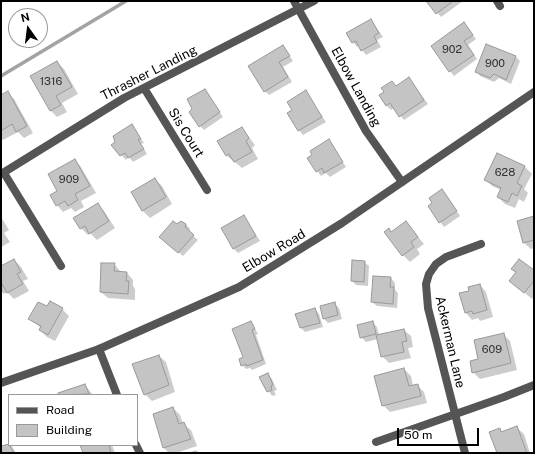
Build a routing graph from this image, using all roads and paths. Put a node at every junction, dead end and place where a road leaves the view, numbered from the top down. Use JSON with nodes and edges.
{"nodes":[{"id":1,"x":314,"y":1,"type":"edge"},
{"id":2,"x":296,"y":4,"type":"edge"},
{"id":3,"x":144,"y":88,"type":"junction"},
{"id":4,"x":534,"y":92,"type":"edge"},
{"id":5,"x":2,"y":174,"type":"edge"},
{"id":6,"x":402,"y":182,"type":"junction"},
{"id":7,"x":207,"y":190,"type":"dead end"},
{"id":8,"x":481,"y":244,"type":"dead end"},
{"id":9,"x":61,"y":266,"type":"dead end"},
{"id":10,"x":99,"y":349,"type":"junction"},
{"id":11,"x":1,"y":383,"type":"edge"},
{"id":12,"x":534,"y":385,"type":"edge"},
{"id":13,"x":117,"y":394,"type":"edge"},
{"id":14,"x":454,"y":415,"type":"junction"},
{"id":15,"x":376,"y":442,"type":"dead end"},
{"id":16,"x":465,"y":453,"type":"edge"}],
"edges":[{"from":1,"to":2,"type":"street","name":"Thrasher Landing"},
{"from":2,"to":3,"type":"street","name":"Thrasher Landing"},
{"from":2,"to":6,"type":"street","name":"Elbow Landing"},
{"from":3,"to":5,"type":"street","name":"Thrasher Landing"},
{"from":3,"to":7,"type":"street","name":"Sis Court"},
{"from":4,"to":6,"type":"street","name":"Elbow Road"},
{"from":5,"to":9,"type":"street"},
{"from":6,"to":10,"type":"street","name":"Elbow Road"},
{"from":8,"to":14,"type":"street","name":"Ackerman Lane"},
{"from":10,"to":11,"type":"street","name":"Elbow Road"},
{"from":10,"to":13,"type":"street"},
{"from":12,"to":14,"type":"street"},
{"from":14,"to":15,"type":"street"},
{"from":14,"to":16,"type":"street","name":"Ackerman Lane"}]}
